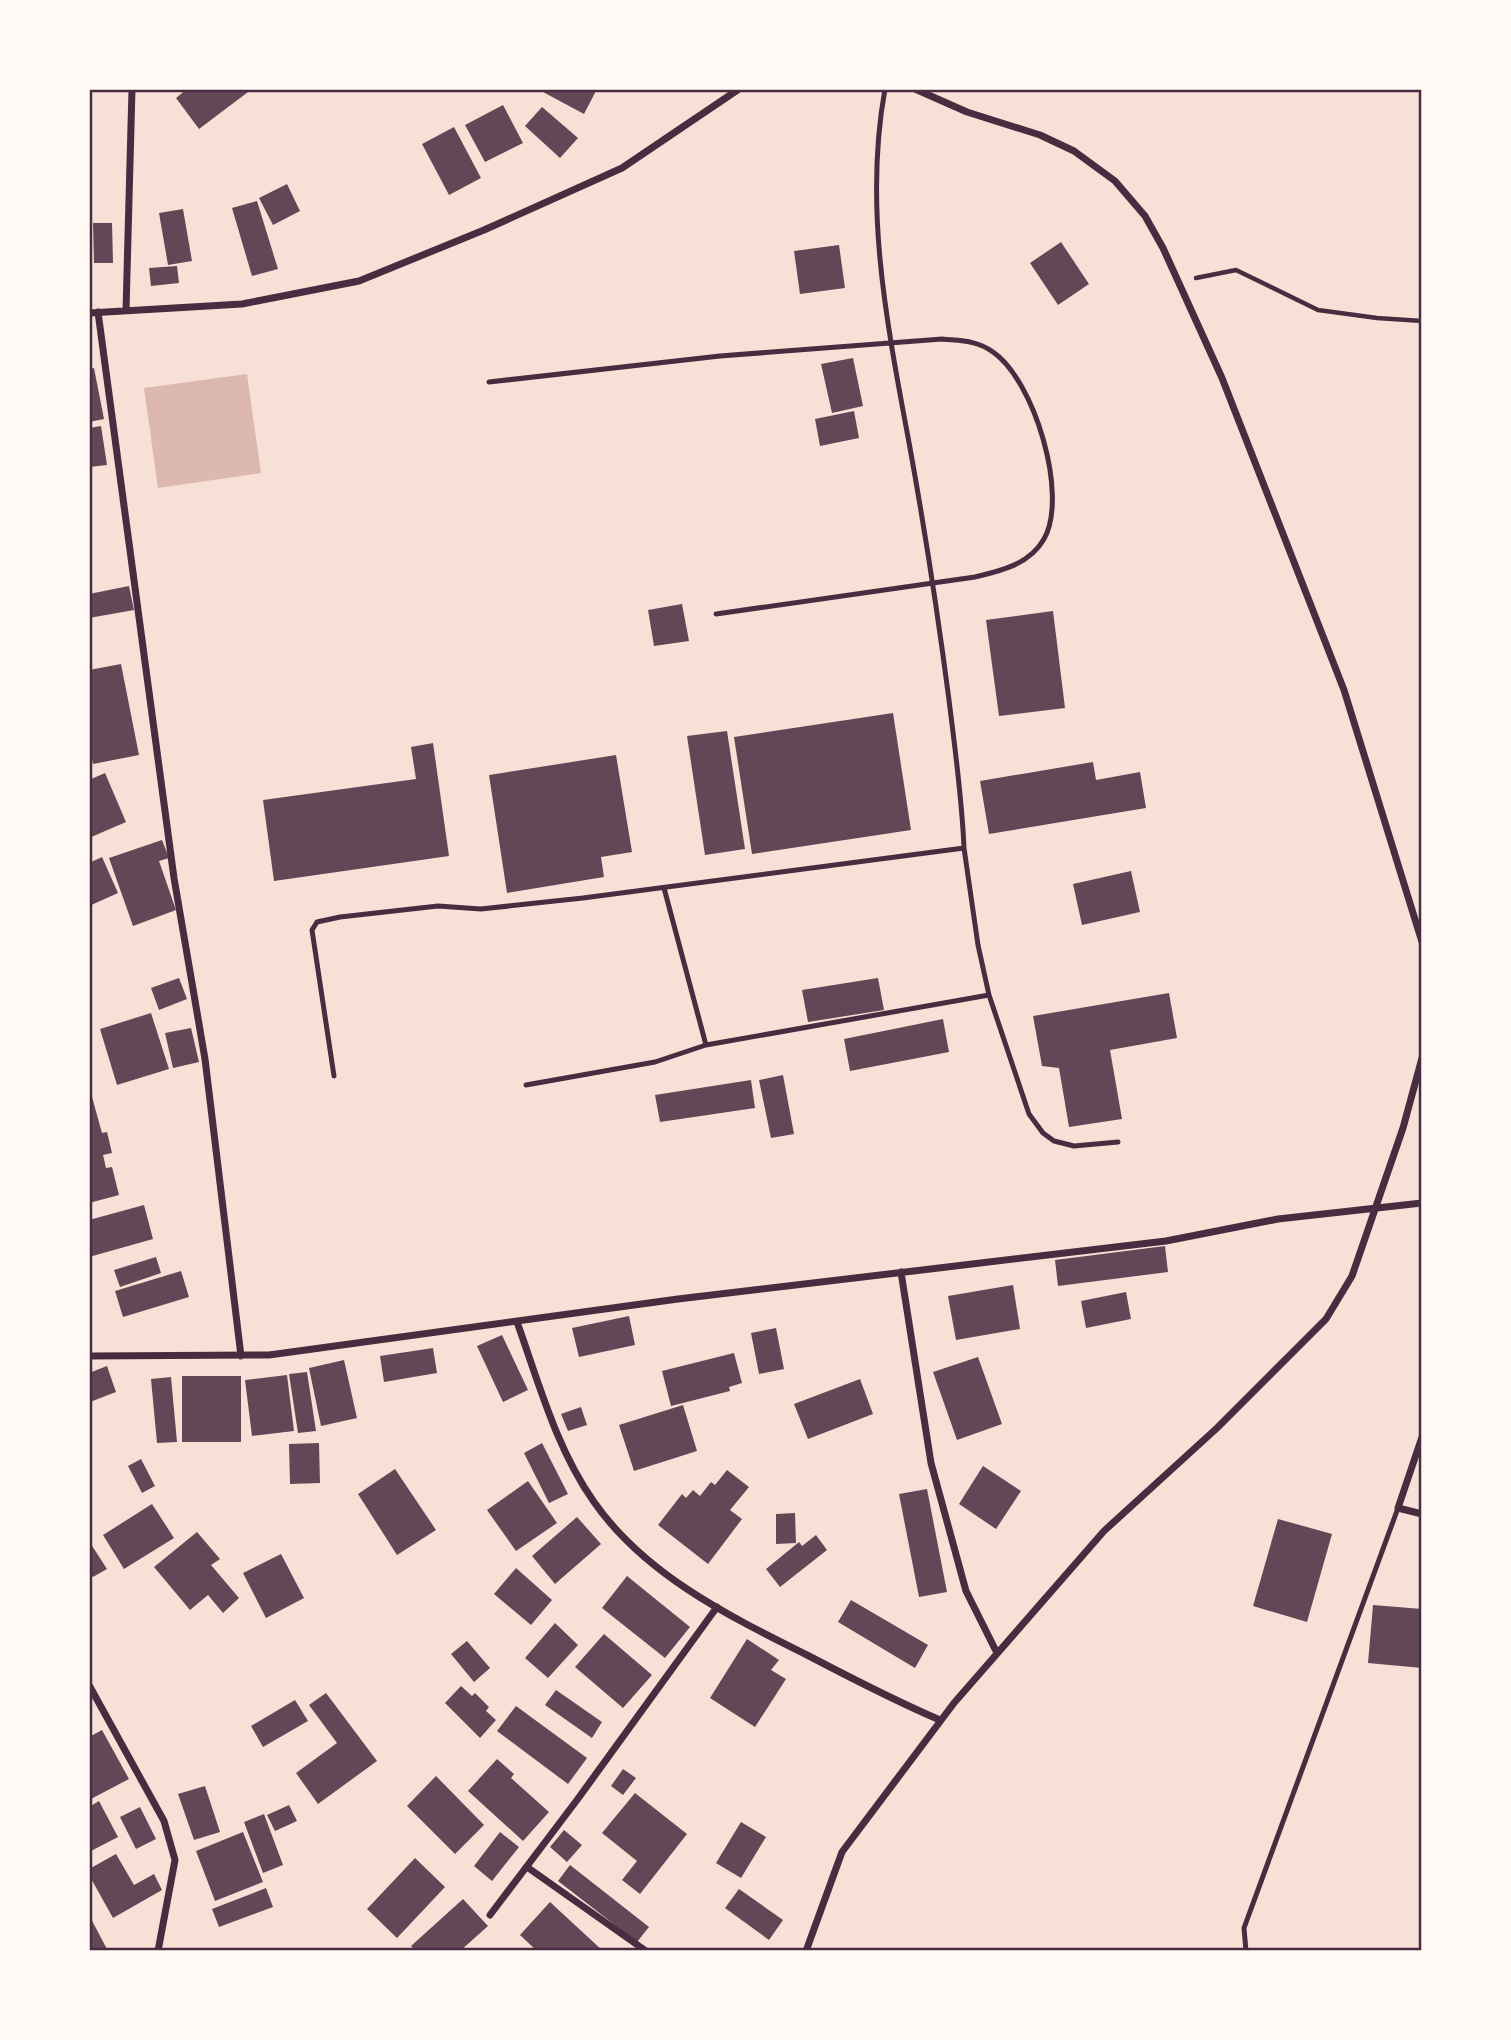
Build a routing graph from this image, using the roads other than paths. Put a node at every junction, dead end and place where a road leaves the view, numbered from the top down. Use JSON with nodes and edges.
{"nodes":[{"id":1,"x":132,"y":89,"type":"edge"},
{"id":2,"x":739,"y":89,"type":"edge"},
{"id":3,"x":885,"y":89,"type":"edge"},
{"id":4,"x":915,"y":89,"type":"edge"},
{"id":5,"x":126,"y":310,"type":"junction"},
{"id":6,"x":98,"y":312,"type":"junction"},
{"id":7,"x":89,"y":313,"type":"edge"},
{"id":8,"x":891,"y":343,"type":"junction"},
{"id":9,"x":489,"y":382,"type":"dead end"},
{"id":10,"x":934,"y":584,"type":"junction"},
{"id":11,"x":716,"y":614,"type":"dead end"},
{"id":12,"x":964,"y":848,"type":"junction"},
{"id":13,"x":664,"y":888,"type":"junction"},
{"id":14,"x":1422,"y":942,"type":"edge"},
{"id":15,"x":989,"y":995,"type":"junction"},
{"id":16,"x":706,"y":1045,"type":"junction"},
{"id":17,"x":1422,"y":1058,"type":"edge"},
{"id":18,"x":334,"y":1076,"type":"dead end"},
{"id":19,"x":526,"y":1085,"type":"dead end"},
{"id":20,"x":1118,"y":1142,"type":"dead end"},
{"id":21,"x":1422,"y":1203,"type":"edge"},
{"id":22,"x":1374,"y":1208,"type":"junction"},
{"id":23,"x":901,"y":1272,"type":"junction"},
{"id":24,"x":517,"y":1322,"type":"junction"},
{"id":25,"x":89,"y":1356,"type":"edge"},
{"id":26,"x":241,"y":1356,"type":"junction"},
{"id":27,"x":1422,"y":1437,"type":"edge"},
{"id":28,"x":1398,"y":1508,"type":"junction"},
{"id":29,"x":1422,"y":1514,"type":"edge"},
{"id":30,"x":717,"y":1607,"type":"junction"},
{"id":31,"x":997,"y":1653,"type":"junction"},
{"id":32,"x":89,"y":1685,"type":"edge"},
{"id":33,"x":940,"y":1720,"type":"junction"},
{"id":34,"x":527,"y":1867,"type":"junction"},
{"id":35,"x":490,"y":1915,"type":"dead end"},
{"id":36,"x":158,"y":1951,"type":"edge"},
{"id":37,"x":646,"y":1951,"type":"edge"},
{"id":38,"x":806,"y":1951,"type":"edge"},
{"id":39,"x":1245,"y":1951,"type":"edge"}],
"edges":[{"from":1,"to":5,"type":"street"},
{"from":2,"to":5,"type":"street"},
{"from":3,"to":8,"type":"lane"},
{"from":4,"to":14,"type":"street"},
{"from":5,"to":6,"type":"street"},
{"from":6,"to":7,"type":"street"},
{"from":6,"to":26,"type":"street"},
{"from":8,"to":9,"type":"lane"},
{"from":8,"to":10,"type":"lane"},
{"from":8,"to":10,"type":"lane"},
{"from":10,"to":11,"type":"lane"},
{"from":10,"to":12,"type":"lane"},
{"from":12,"to":13,"type":"lane"},
{"from":12,"to":15,"type":"lane"},
{"from":13,"to":16,"type":"lane"},
{"from":13,"to":18,"type":"lane"},
{"from":15,"to":16,"type":"lane"},
{"from":15,"to":20,"type":"lane"},
{"from":16,"to":19,"type":"lane"},
{"from":17,"to":22,"type":"street"},
{"from":21,"to":22,"type":"street"},
{"from":22,"to":23,"type":"street"},
{"from":22,"to":31,"type":"street"},
{"from":23,"to":24,"type":"street"},
{"from":23,"to":31,"type":"street"},
{"from":24,"to":26,"type":"street"},
{"from":24,"to":30,"type":"street"},
{"from":25,"to":26,"type":"street"},
{"from":27,"to":28,"type":"street"},
{"from":28,"to":29,"type":"street"},
{"from":28,"to":39,"type":"lane"},
{"from":30,"to":33,"type":"street"},
{"from":30,"to":34,"type":"street"},
{"from":31,"to":33,"type":"street"},
{"from":32,"to":36,"type":"street"},
{"from":33,"to":38,"type":"street"},
{"from":34,"to":35,"type":"street"},
{"from":34,"to":37,"type":"street"}]}
